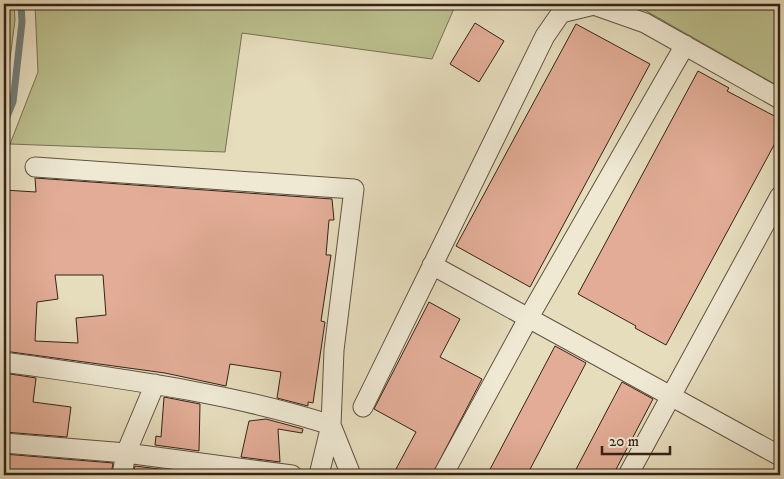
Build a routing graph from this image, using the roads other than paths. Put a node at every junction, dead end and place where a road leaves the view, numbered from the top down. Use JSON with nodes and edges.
{"nodes":[{"id":1,"x":685,"y":45,"type":"junction"},
{"id":2,"x":780,"y":99,"type":"edge"},
{"id":3,"x":35,"y":167,"type":"dead end"},
{"id":4,"x":780,"y":196,"type":"edge"},
{"id":5,"x":432,"y":265,"type":"junction"},
{"id":6,"x":529,"y":317,"type":"junction"},
{"id":7,"x":4,"y":362,"type":"edge"},
{"id":8,"x":155,"y":384,"type":"junction"},
{"id":9,"x":672,"y":396,"type":"junction"},
{"id":10,"x":363,"y":407,"type":"dead end"},
{"id":11,"x":331,"y":425,"type":"junction"},
{"id":12,"x":4,"y":443,"type":"edge"},
{"id":13,"x":126,"y":453,"type":"junction"},
{"id":14,"x":780,"y":456,"type":"edge"},
{"id":15,"x":122,"y":475,"type":"edge"},
{"id":16,"x":292,"y":475,"type":"edge"},
{"id":17,"x":319,"y":475,"type":"edge"},
{"id":18,"x":351,"y":475,"type":"edge"},
{"id":19,"x":443,"y":475,"type":"edge"},
{"id":20,"x":628,"y":475,"type":"edge"}],
"edges":[{"from":1,"to":2,"type":"street"},
{"from":1,"to":5,"type":"street"},
{"from":1,"to":6,"type":"street"},
{"from":3,"to":11,"type":"street"},
{"from":4,"to":9,"type":"street"},
{"from":5,"to":6,"type":"street"},
{"from":5,"to":10,"type":"street"},
{"from":6,"to":9,"type":"street"},
{"from":6,"to":19,"type":"street"},
{"from":7,"to":8,"type":"street"},
{"from":8,"to":11,"type":"street"},
{"from":8,"to":13,"type":"street"},
{"from":9,"to":14,"type":"street"},
{"from":9,"to":20,"type":"street"},
{"from":11,"to":17,"type":"street"},
{"from":11,"to":18,"type":"street"},
{"from":12,"to":13,"type":"street"},
{"from":13,"to":15,"type":"street"},
{"from":13,"to":16,"type":"street"}]}
